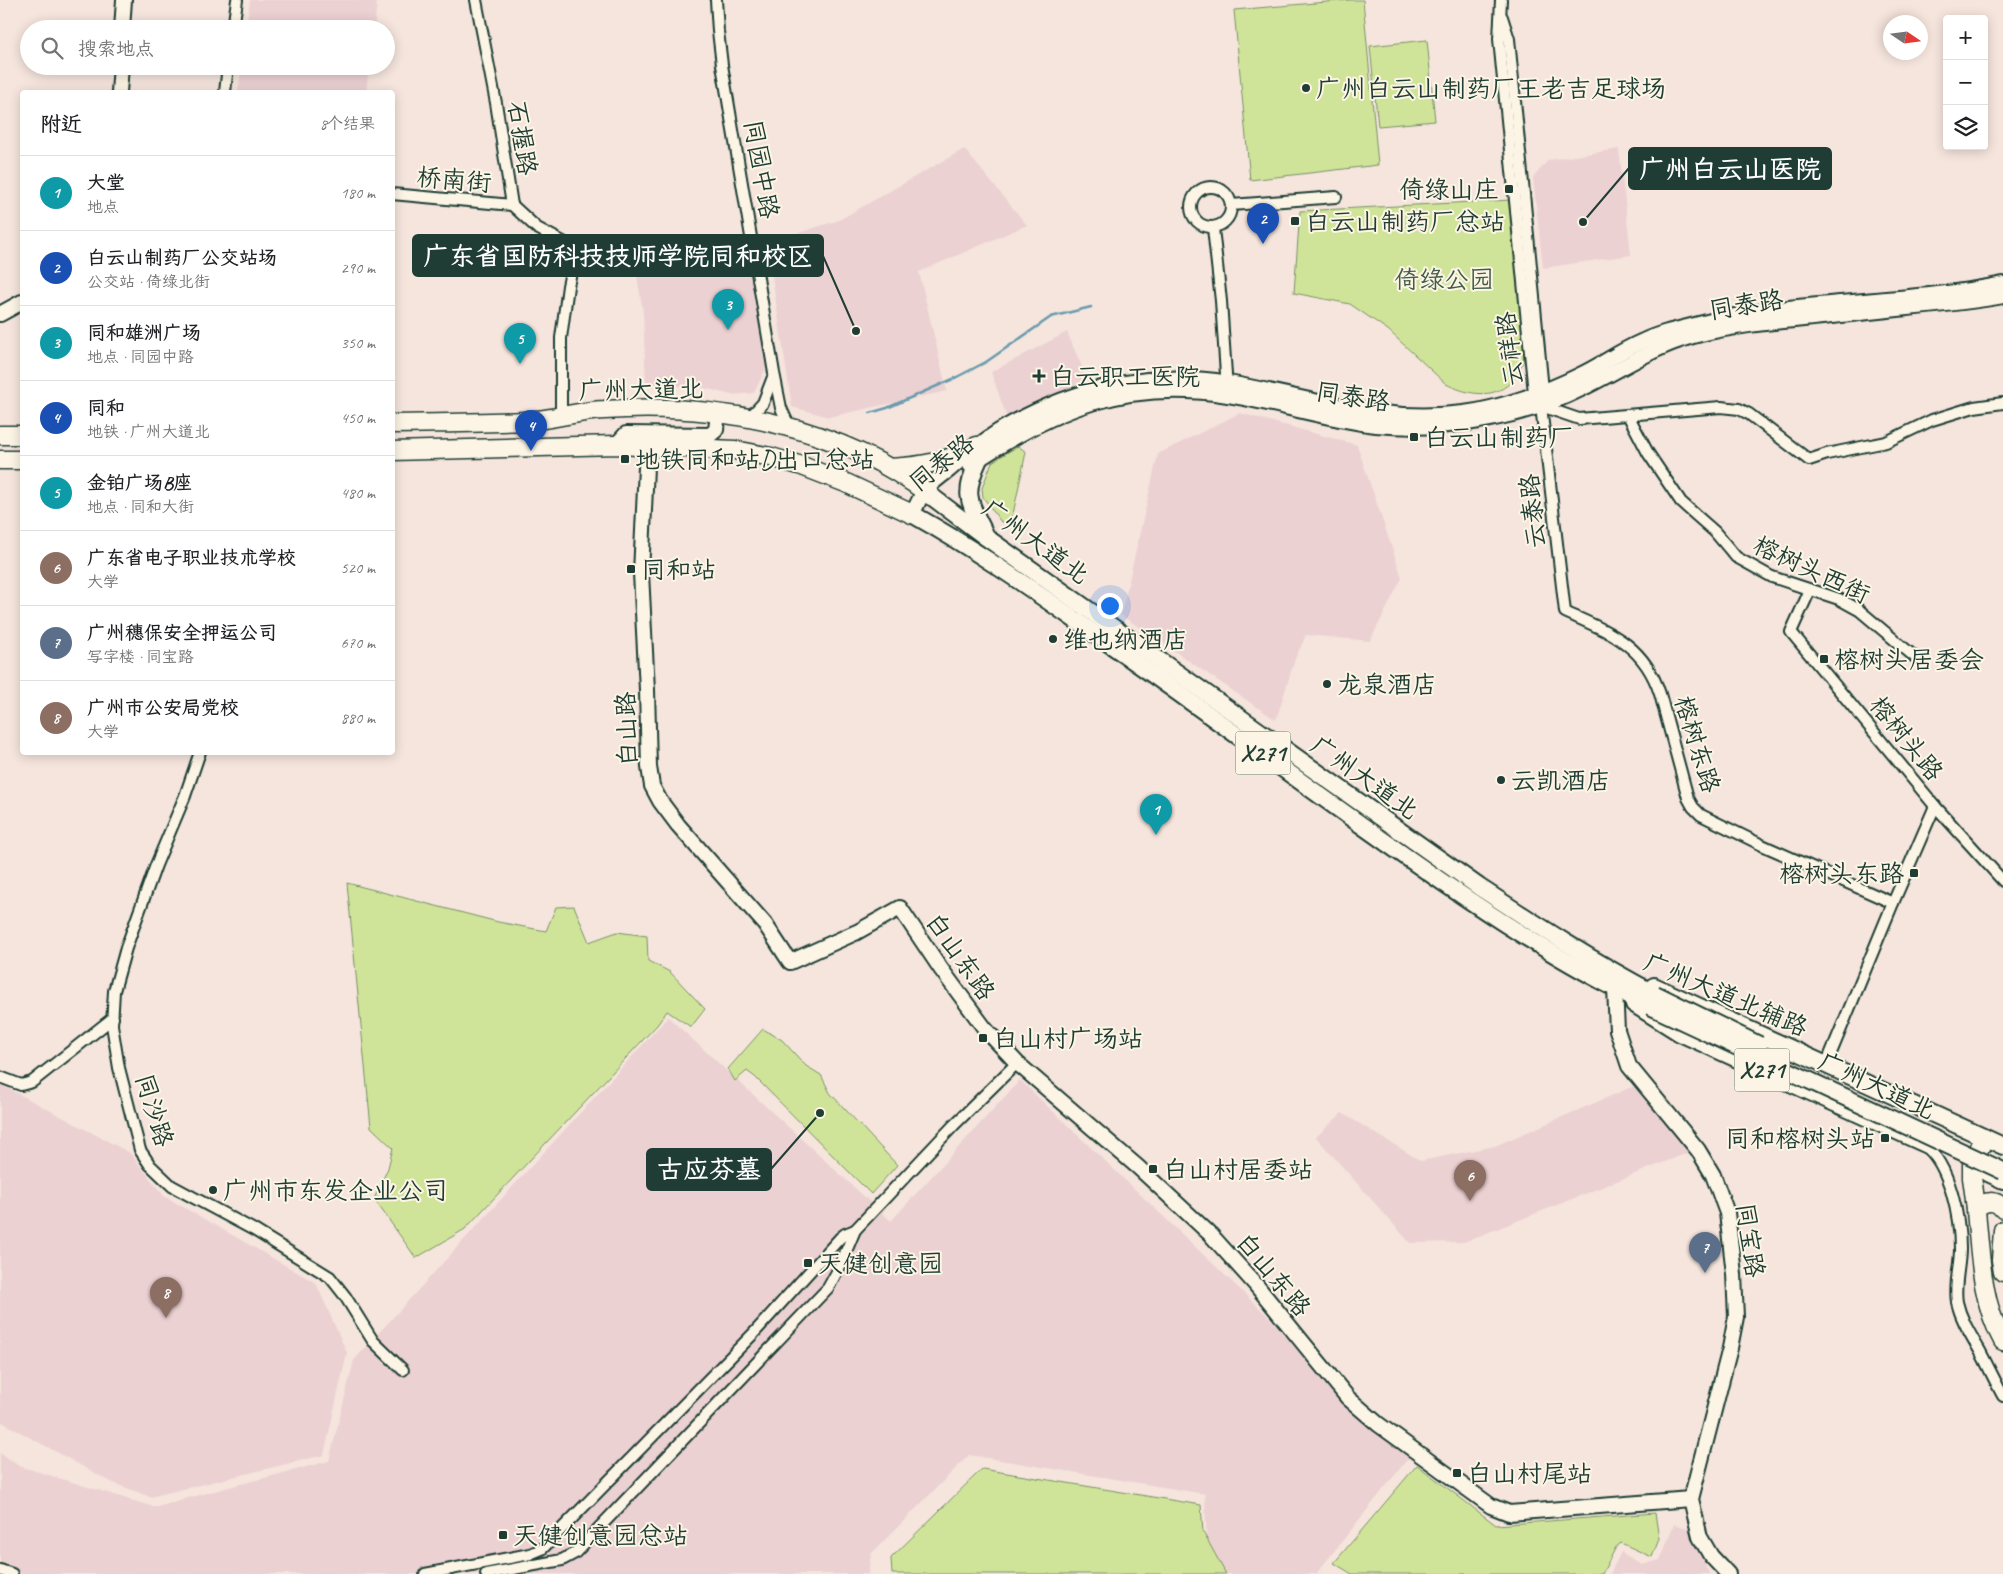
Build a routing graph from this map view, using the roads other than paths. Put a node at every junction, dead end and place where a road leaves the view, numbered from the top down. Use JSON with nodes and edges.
{"nodes":[{"id":1,"x":124,"y":0,"type":"edge"},
{"id":2,"x":237,"y":0,"type":"edge"},
{"id":3,"x":476,"y":0,"type":"edge"},
{"id":4,"x":716,"y":0,"type":"edge"},
{"id":5,"x":1501,"y":0,"type":"edge"},
{"id":6,"x":123,"y":20,"type":"edge"},
{"id":7,"x":234,"y":20,"type":"edge"},
{"id":8,"x":121,"y":75,"type":"edge"},
{"id":9,"x":227,"y":75,"type":"edge"},
{"id":10,"x":120,"y":90,"type":"edge"},
{"id":11,"x":225,"y":90,"type":"edge"},
{"id":12,"x":395,"y":194,"type":"edge"},
{"id":13,"x":1336,"y":197,"type":"dead end"},
{"id":14,"x":512,"y":205,"type":"junction"},
{"id":15,"x":1231,"y":205,"type":"junction"},
{"id":16,"x":1212,"y":228,"type":"junction"},
{"id":17,"x":2003,"y":284,"type":"edge"},
{"id":18,"x":2003,"y":296,"type":"edge"},
{"id":19,"x":20,"y":303,"type":"edge"},
{"id":20,"x":0,"y":314,"type":"edge"},
{"id":21,"x":774,"y":373,"type":"junction"},
{"id":22,"x":1227,"y":389,"type":"junction"},
{"id":23,"x":1539,"y":392,"type":"junction"},
{"id":24,"x":2003,"y":403,"type":"edge"},
{"id":25,"x":1541,"y":406,"type":"junction"},
{"id":26,"x":718,"y":413,"type":"junction"},
{"id":27,"x":1628,"y":415,"type":"junction"},
{"id":28,"x":562,"y":416,"type":"junction"},
{"id":29,"x":749,"y":418,"type":"junction"},
{"id":30,"x":395,"y":424,"type":"edge"},
{"id":31,"x":790,"y":428,"type":"junction"},
{"id":32,"x":0,"y":435,"type":"edge"},
{"id":33,"x":20,"y":435,"type":"edge"},
{"id":34,"x":616,"y":445,"type":"junction"},
{"id":35,"x":647,"y":446,"type":"junction"},
{"id":36,"x":395,"y":451,"type":"edge"},
{"id":37,"x":978,"y":452,"type":"junction"},
{"id":38,"x":0,"y":460,"type":"edge"},
{"id":39,"x":20,"y":460,"type":"edge"},
{"id":40,"x":890,"y":468,"type":"junction"},
{"id":41,"x":928,"y":493,"type":"junction"},
{"id":42,"x":912,"y":514,"type":"junction"},
{"id":43,"x":987,"y":538,"type":"junction"},
{"id":44,"x":1810,"y":590,"type":"junction"},
{"id":45,"x":1070,"y":607,"type":"junction"},
{"id":46,"x":1565,"y":612,"type":"joint"},
{"id":47,"x":1916,"y":658,"type":"dead end"},
{"id":48,"x":199,"y":755,"type":"edge"},
{"id":49,"x":1935,"y":806,"type":"junction"},
{"id":50,"x":2003,"y":880,"type":"edge"},
{"id":51,"x":1893,"y":903,"type":"junction"},
{"id":52,"x":900,"y":908,"type":"joint"},
{"id":53,"x":1618,"y":983,"type":"junction"},
{"id":54,"x":1652,"y":1000,"type":"junction"},
{"id":55,"x":112,"y":1018,"type":"junction"},
{"id":56,"x":1017,"y":1063,"type":"junction"},
{"id":57,"x":1826,"y":1065,"type":"junction"},
{"id":58,"x":0,"y":1077,"type":"edge"},
{"id":59,"x":1928,"y":1113,"type":"junction"},
{"id":60,"x":1984,"y":1138,"type":"junction"},
{"id":61,"x":1916,"y":1139,"type":"junction"},
{"id":62,"x":2003,"y":1146,"type":"edge"},
{"id":63,"x":2003,"y":1160,"type":"edge"},
{"id":64,"x":1972,"y":1166,"type":"junction"},
{"id":65,"x":2003,"y":1171,"type":"edge"},
{"id":66,"x":2003,"y":1180,"type":"edge"},
{"id":67,"x":1976,"y":1208,"type":"junction"},
{"id":68,"x":2003,"y":1209,"type":"edge"},
{"id":69,"x":855,"y":1230,"type":"junction"},
{"id":70,"x":2003,"y":1230,"type":"edge"},
{"id":71,"x":2003,"y":1272,"type":"edge"},
{"id":72,"x":2003,"y":1341,"type":"edge"},
{"id":73,"x":403,"y":1370,"type":"dead end"},
{"id":74,"x":2003,"y":1396,"type":"edge"},
{"id":75,"x":1691,"y":1499,"type":"junction"},
{"id":76,"x":0,"y":1570,"type":"edge"},
{"id":77,"x":12,"y":1574,"type":"edge"},
{"id":78,"x":425,"y":1574,"type":"edge"},
{"id":79,"x":486,"y":1574,"type":"edge"},
{"id":80,"x":1728,"y":1574,"type":"edge"}],
"edges":[{"from":1,"to":6,"type":"street"},
{"from":2,"to":7,"type":"street"},
{"from":3,"to":14,"type":"street","name":"石握路"},
{"from":4,"to":21,"type":"street","name":"同园中路"},
{"from":5,"to":23,"type":"street","name":"云祥路"},
{"from":8,"to":10,"type":"street"},
{"from":9,"to":11,"type":"street"},
{"from":12,"to":14,"type":"street","name":"桥南街"},
{"from":13,"to":15,"type":"street"},
{"from":14,"to":28,"type":"street","name":"石握路"},
{"from":15,"to":16,"type":"street"},
{"from":15,"to":16,"type":"street"},
{"from":16,"to":22,"type":"street"},
{"from":17,"to":23,"type":"street","name":"同泰路"},
{"from":18,"to":25,"type":"street","name":"同泰路"},
{"from":19,"to":20,"type":"street"},
{"from":21,"to":29,"type":"street"},
{"from":21,"to":31,"type":"street","name":"同园中路"},
{"from":22,"to":23,"type":"street","name":"同泰路"},
{"from":22,"to":25,"type":"street","name":"同泰路"},
{"from":22,"to":37,"type":"street","name":"同泰路"},
{"from":23,"to":25,"type":"street","name":"云祥路"},
{"from":24,"to":27,"type":"street"},
{"from":25,"to":27,"type":"street"},
{"from":25,"to":46,"type":"street","name":"云泰路"},
{"from":26,"to":28,"type":"highway","name":"广州大道北"},
{"from":26,"to":29,"type":"highway","name":"广州大道北"},
{"from":26,"to":34,"type":"street"},
{"from":27,"to":44,"type":"street","name":"榕树头西街"},
{"from":28,"to":30,"type":"highway","name":"广州大道北"},
{"from":29,"to":31,"type":"highway","name":"广州大道北"},
{"from":31,"to":40,"type":"highway","name":"广州大道北"},
{"from":32,"to":33,"type":"highway"},
{"from":34,"to":35,"type":"highway","name":"广州大道北"},
{"from":34,"to":36,"type":"highway","name":"广州大道北"},
{"from":35,"to":42,"type":"highway","name":"广州大道北"},
{"from":35,"to":52,"type":"street","name":"白山路"},
{"from":37,"to":40,"type":"highway"},
{"from":37,"to":41,"type":"street","name":"同泰路"},
{"from":37,"to":43,"type":"main road"},
{"from":38,"to":39,"type":"highway"},
{"from":40,"to":41,"type":"highway","name":"广州大道北","number":"X271"},
{"from":41,"to":42,"type":"street","name":"同泰路"},
{"from":41,"to":43,"type":"main road","name":"广州大道北","number":"X271"},
{"from":42,"to":45,"type":"main road","name":"广州大道北","number":"X271"},
{"from":43,"to":45,"type":"main road","name":"广州大道北","number":"X271"},
{"from":44,"to":47,"type":"street","name":"榕树头西街"},
{"from":44,"to":49,"type":"street","name":"榕树头路"},
{"from":45,"to":53,"type":"main road","name":"广州大道北","number":"X271"},
{"from":46,"to":51,"type":"street","name":"榕树东路"},
{"from":48,"to":55,"type":"street","name":"同沙路"},
{"from":49,"to":50,"type":"street","name":"榕树头路"},
{"from":49,"to":51,"type":"street"},
{"from":51,"to":57,"type":"street"},
{"from":52,"to":56,"type":"street","name":"白山东路"},
{"from":53,"to":54,"type":"main road"},
{"from":53,"to":57,"type":"main road","name":"广州大道北辅路","number":"X271"},
{"from":53,"to":61,"type":"main road","name":"广州大道北辅路","number":"X271"},
{"from":53,"to":75,"type":"street","name":"同宝路"},
{"from":54,"to":63,"type":"main road","name":"广州大道北","bridge":true},
{"from":54,"to":65,"type":"main road","name":"广州大道北","bridge":true},
{"from":55,"to":58,"type":"street"},
{"from":55,"to":73,"type":"street","name":"同沙路"},
{"from":56,"to":69,"type":"street"},
{"from":56,"to":75,"type":"street","name":"白山东路"},
{"from":57,"to":59,"type":"main road","name":"广州大道北辅路","number":"X271"},
{"from":59,"to":60,"type":"main road","name":"广州大道北辅路","number":"X271"},
{"from":59,"to":61,"type":"main road"},
{"from":60,"to":62,"type":"main road","name":"广州大道北辅路","number":"X271"},
{"from":60,"to":64,"type":"highway"},
{"from":61,"to":64,"type":"main road","name":"广州大道北辅路","number":"X271"},
{"from":61,"to":74,"type":"street"},
{"from":64,"to":66,"type":"main road","name":"广州大道北辅路","number":"X271"},
{"from":64,"to":67,"type":"highway"},
{"from":67,"to":68,"type":"highway"},
{"from":67,"to":72,"type":"highway"},
{"from":69,"to":78,"type":"street"},
{"from":69,"to":79,"type":"street"},
{"from":70,"to":71,"type":"highway"},
{"from":75,"to":80,"type":"street","name":"同宝路"},
{"from":76,"to":77,"type":"street"}]}
